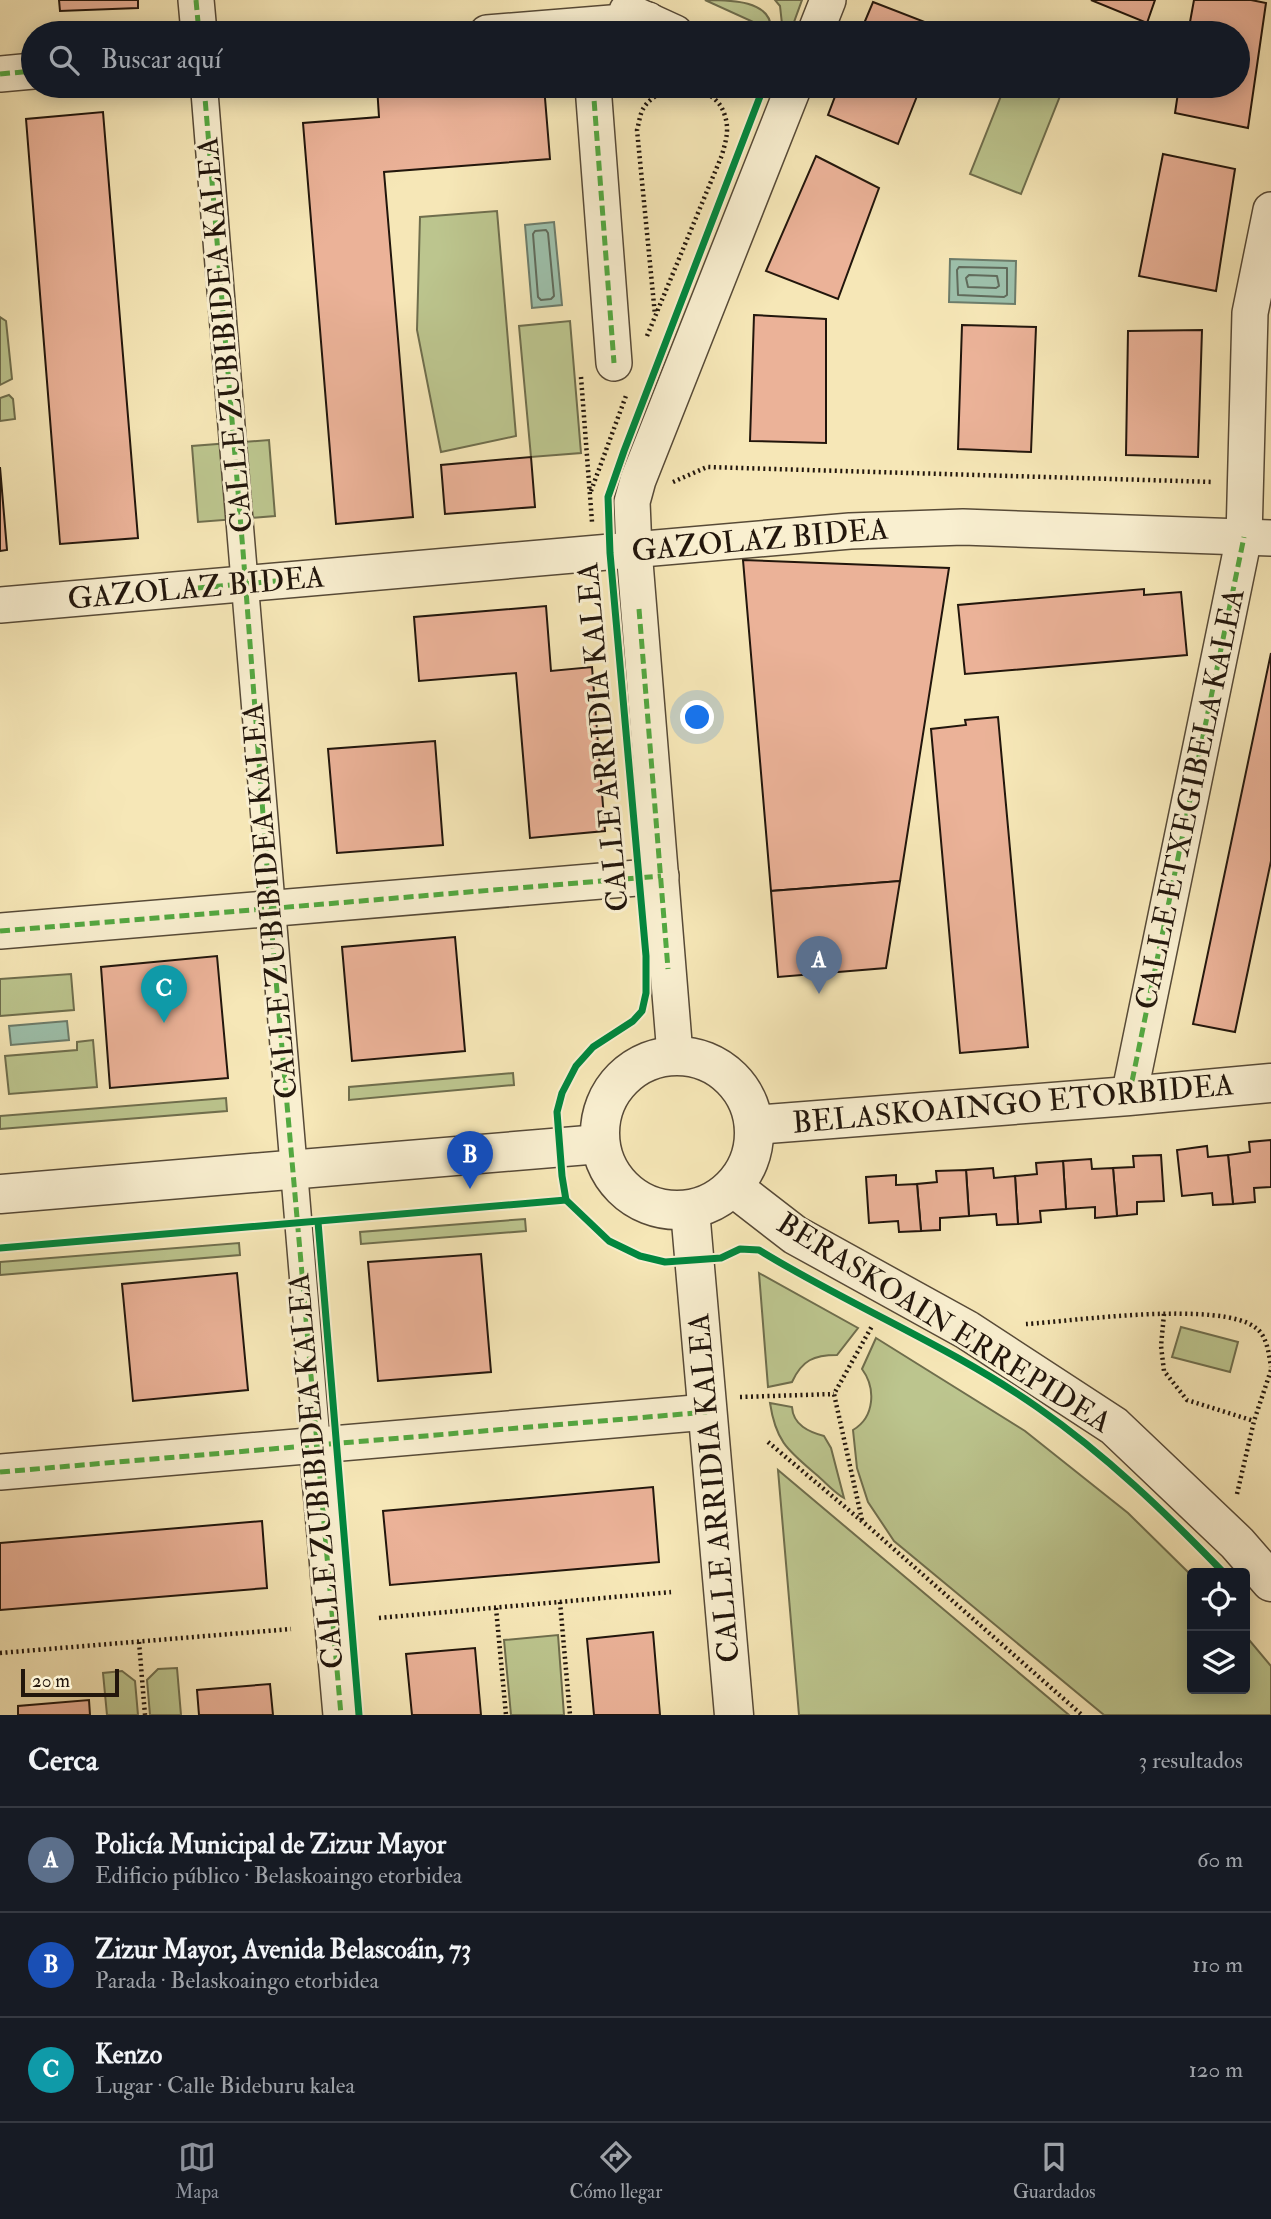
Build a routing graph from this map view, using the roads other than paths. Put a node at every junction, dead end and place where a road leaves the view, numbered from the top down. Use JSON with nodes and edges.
{"nodes":[{"id":1,"x":196,"y":0,"type":"edge"},
{"id":2,"x":828,"y":0,"type":"edge"},
{"id":3,"x":198,"y":21,"type":"edge"},
{"id":4,"x":820,"y":21,"type":"edge"},
{"id":5,"x":21,"y":72,"type":"edge"},
{"id":6,"x":0,"y":74,"type":"edge"},
{"id":7,"x":205,"y":98,"type":"edge"},
{"id":8,"x":594,"y":98,"type":"edge"},
{"id":9,"x":786,"y":98,"type":"edge"},
{"id":10,"x":1271,"y":210,"type":"edge"},
{"id":11,"x":621,"y":376,"type":"road end"},
{"id":12,"x":1258,"y":538,"type":"edge"},
{"id":13,"x":634,"y":551,"type":"junction"},
{"id":14,"x":245,"y":584,"type":"junction"},
{"id":15,"x":0,"y":605,"type":"edge"},
{"id":16,"x":661,"y":876,"type":"junction"},
{"id":17,"x":269,"y":907,"type":"junction"},
{"id":18,"x":0,"y":931,"type":"edge"},
{"id":19,"x":675,"y":1055,"type":"junction"},
{"id":20,"x":1271,"y":1083,"type":"edge"},
{"id":21,"x":1129,"y":1096,"type":"junction"},
{"id":22,"x":754,"y":1125,"type":"junction"},
{"id":23,"x":600,"y":1144,"type":"junction"},
{"id":24,"x":293,"y":1170,"type":"junction"},
{"id":25,"x":733,"y":1187,"type":"junction"},
{"id":26,"x":0,"y":1194,"type":"edge"},
{"id":27,"x":690,"y":1210,"type":"junction"},
{"id":28,"x":707,"y":1405,"type":"junction"},
{"id":29,"x":317,"y":1445,"type":"junction"},
{"id":30,"x":0,"y":1472,"type":"edge"},
{"id":31,"x":1271,"y":1582,"type":"edge"},
{"id":32,"x":341,"y":1715,"type":"edge"},
{"id":33,"x":734,"y":1715,"type":"edge"}],
"edges":[{"from":1,"to":3,"type":"street"},
{"from":2,"to":4,"type":"street"},
{"from":5,"to":6,"type":"street"},
{"from":7,"to":14,"type":"street","name":"CALLE ZUBIBIDEA KALEA"},
{"from":8,"to":11,"type":"street"},
{"from":9,"to":13,"type":"street","name":"CALLE ARRIDIA KALEA"},
{"from":10,"to":12,"type":"street","name":"CALLE ETXEGIBELA KALEA"},
{"from":12,"to":13,"type":"street","name":"GAZOLAZ BIDEA"},
{"from":12,"to":21,"type":"street","name":"CALLE ETXEGIBELA KALEA"},
{"from":13,"to":14,"type":"street","name":"GAZOLAZ BIDEA"},
{"from":13,"to":16,"type":"street","name":"CALLE ARRIDIA KALEA"},
{"from":14,"to":15,"type":"street","name":"GAZOLAZ BIDEA"},
{"from":14,"to":17,"type":"street","name":"CALLE ZUBIBIDEA KALEA"},
{"from":16,"to":17,"type":"street"},
{"from":16,"to":19,"type":"street","name":"CALLE ARRIDIA KALEA"},
{"from":17,"to":18,"type":"street"},
{"from":17,"to":24,"type":"street","name":"CALLE ZUBIBIDEA KALEA"},
{"from":19,"to":22,"type":"street"},
{"from":19,"to":23,"type":"street"},
{"from":20,"to":21,"type":"street","name":"BELASKOAINGO ETORBIDEA"},
{"from":21,"to":22,"type":"street","name":"BELASKOAINGO ETORBIDEA"},
{"from":22,"to":25,"type":"street"},
{"from":23,"to":24,"type":"street"},
{"from":23,"to":27,"type":"street"},
{"from":24,"to":26,"type":"street"},
{"from":24,"to":29,"type":"street","name":"CALLE ZUBIBIDEA KALEA"},
{"from":25,"to":27,"type":"street"},
{"from":25,"to":31,"type":"street","name":"BERASKOAIN ERREPIDEA"},
{"from":27,"to":28,"type":"street","name":"CALLE ARRIDIA KALEA"},
{"from":28,"to":29,"type":"street"},
{"from":28,"to":33,"type":"street","name":"CALLE ARRIDIA KALEA"},
{"from":29,"to":30,"type":"street"},
{"from":29,"to":32,"type":"street","name":"CALLE ZUBIBIDEA KALEA"}]}
